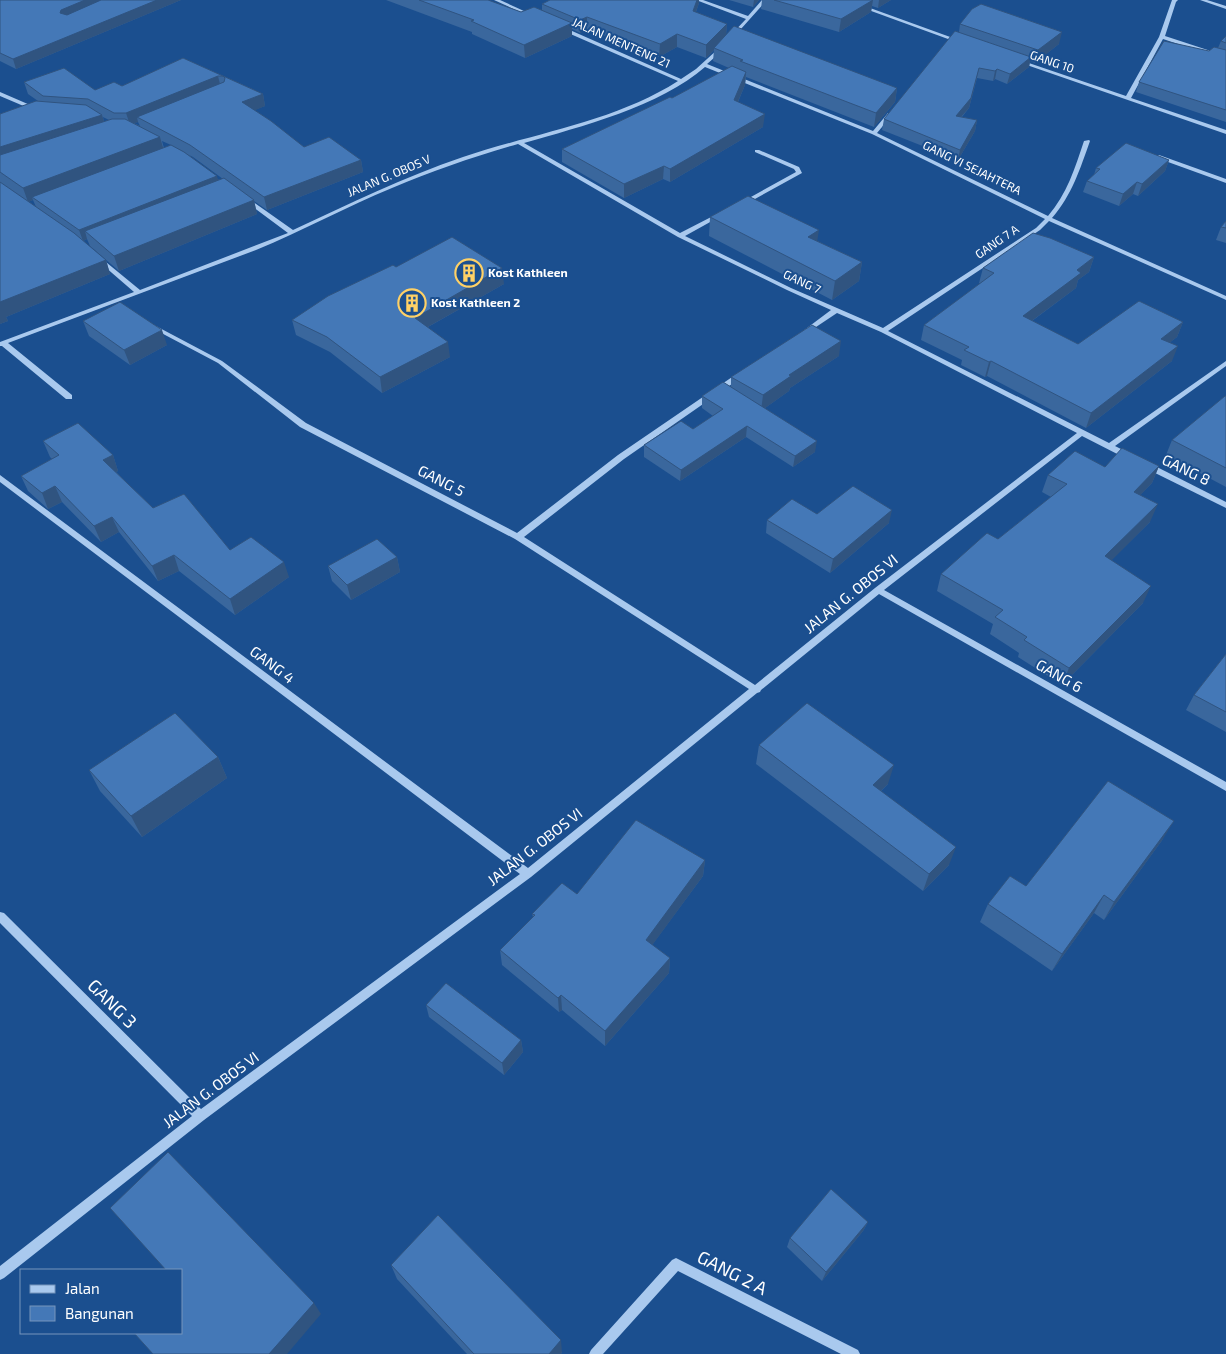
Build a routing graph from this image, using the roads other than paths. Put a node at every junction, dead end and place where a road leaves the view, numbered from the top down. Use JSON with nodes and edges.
{"nodes":[{"id":1,"x":496,"y":0,"type":"edge"},
{"id":2,"x":698,"y":0,"type":"edge"},
{"id":3,"x":765,"y":0,"type":"edge"},
{"id":4,"x":843,"y":0,"type":"edge"},
{"id":5,"x":1176,"y":0,"type":"edge"},
{"id":6,"x":1202,"y":0,"type":"edge"},
{"id":7,"x":1226,"y":8,"type":"edge"},
{"id":8,"x":748,"y":18,"type":"junction"},
{"id":9,"x":540,"y":19,"type":"edge"},
{"id":10,"x":558,"y":27,"type":"edge"},
{"id":11,"x":1162,"y":37,"type":"junction"},
{"id":12,"x":964,"y":43,"type":"edge"},
{"id":13,"x":1226,"y":58,"type":"edge"},
{"id":14,"x":1010,"y":59,"type":"edge"},
{"id":15,"x":705,"y":65,"type":"junction"},
{"id":16,"x":682,"y":81,"type":"junction"},
{"id":17,"x":0,"y":94,"type":"edge"},
{"id":18,"x":1128,"y":98,"type":"junction"},
{"id":19,"x":29,"y":107,"type":"junction"},
{"id":20,"x":22,"y":109,"type":"edge"},
{"id":21,"x":892,"y":111,"type":"edge"},
{"id":22,"x":44,"y":112,"type":"edge"},
{"id":23,"x":1226,"y":132,"type":"edge"},
{"id":24,"x":874,"y":133,"type":"junction"},
{"id":25,"x":519,"y":142,"type":"junction"},
{"id":26,"x":1086,"y":142,"type":"dead end"},
{"id":27,"x":757,"y":151,"type":"dead end"},
{"id":28,"x":1152,"y":154,"type":"edge"},
{"id":29,"x":1226,"y":181,"type":"edge"},
{"id":30,"x":244,"y":198,"type":"edge"},
{"id":31,"x":738,"y":206,"type":"edge"},
{"id":32,"x":730,"y":210,"type":"edge"},
{"id":33,"x":1049,"y":219,"type":"junction"},
{"id":34,"x":292,"y":233,"type":"junction"},
{"id":35,"x":680,"y":236,"type":"junction"},
{"id":36,"x":96,"y":257,"type":"edge"},
{"id":37,"x":139,"y":293,"type":"junction"},
{"id":38,"x":1226,"y":298,"type":"edge"},
{"id":39,"x":110,"y":304,"type":"junction"},
{"id":40,"x":118,"y":308,"type":"edge"},
{"id":41,"x":836,"y":310,"type":"junction"},
{"id":42,"x":144,"y":322,"type":"edge"},
{"id":43,"x":883,"y":331,"type":"junction"},
{"id":44,"x":796,"y":337,"type":"edge"},
{"id":45,"x":1,"y":344,"type":"edge"},
{"id":46,"x":1226,"y":363,"type":"edge"},
{"id":47,"x":748,"y":370,"type":"edge"},
{"id":48,"x":69,"y":397,"type":"dead end"},
{"id":49,"x":1081,"y":433,"type":"junction"},
{"id":50,"x":1110,"y":447,"type":"junction"},
{"id":51,"x":1134,"y":460,"type":"edge"},
{"id":52,"x":1143,"y":464,"type":"edge"},
{"id":53,"x":0,"y":478,"type":"edge"},
{"id":54,"x":1226,"y":505,"type":"edge"},
{"id":55,"x":518,"y":537,"type":"junction"},
{"id":56,"x":878,"y":590,"type":"junction"},
{"id":57,"x":757,"y":690,"type":"junction"},
{"id":58,"x":1226,"y":787,"type":"edge"},
{"id":59,"x":528,"y":874,"type":"junction"},
{"id":60,"x":0,"y":916,"type":"edge"},
{"id":61,"x":200,"y":1116,"type":"junction"},
{"id":62,"x":0,"y":1274,"type":"edge"},
{"id":63,"x":595,"y":1354,"type":"edge"},
{"id":64,"x":854,"y":1354,"type":"edge"}],
"edges":[{"from":1,"to":9,"type":"street"},
{"from":2,"to":8,"type":"street"},
{"from":3,"to":8,"type":"street","name":"JALAN G. OBOS V"},
{"from":4,"to":12,"type":"street"},
{"from":5,"to":11,"type":"street"},
{"from":6,"to":7,"type":"street"},
{"from":8,"to":15,"type":"street","name":"JALAN G. OBOS V"},
{"from":10,"to":16,"type":"street","name":"JALAN MENTENG 21"},
{"from":11,"to":13,"type":"street"},
{"from":11,"to":18,"type":"street"},
{"from":14,"to":18,"type":"street","name":"GANG 10"},
{"from":15,"to":16,"type":"street","name":"JALAN G. OBOS V"},
{"from":15,"to":24,"type":"street","name":"GANG VI SEJAHTERA"},
{"from":16,"to":25,"type":"street","name":"JALAN G. OBOS V"},
{"from":17,"to":19,"type":"street"},
{"from":18,"to":23,"type":"street","name":"GANG 10"},
{"from":19,"to":20,"type":"street"},
{"from":19,"to":22,"type":"street"},
{"from":21,"to":24,"type":"street"},
{"from":24,"to":33,"type":"street","name":"GANG VI SEJAHTERA"},
{"from":25,"to":34,"type":"street","name":"JALAN G. OBOS V"},
{"from":25,"to":35,"type":"street","name":"GANG 7"},
{"from":26,"to":33,"type":"street","name":"GANG 7 A"},
{"from":27,"to":31,"type":"street"},
{"from":28,"to":29,"type":"street"},
{"from":30,"to":34,"type":"street"},
{"from":32,"to":35,"type":"street"},
{"from":33,"to":38,"type":"street","name":"GANG VI SEJAHTERA"},
{"from":33,"to":43,"type":"street","name":"GANG 7 A"},
{"from":34,"to":37,"type":"street","name":"JALAN G. OBOS V"},
{"from":35,"to":41,"type":"street","name":"GANG 7"},
{"from":36,"to":37,"type":"street"},
{"from":37,"to":39,"type":"street","name":"JALAN G. OBOS V"},
{"from":39,"to":40,"type":"street"},
{"from":39,"to":45,"type":"street","name":"JALAN G. OBOS V"},
{"from":41,"to":43,"type":"street","name":"GANG 7"},
{"from":41,"to":44,"type":"street"},
{"from":42,"to":55,"type":"street","name":"GANG 5"},
{"from":43,"to":49,"type":"street","name":"GANG 7"},
{"from":45,"to":48,"type":"street"},
{"from":46,"to":50,"type":"street"},
{"from":47,"to":55,"type":"street"},
{"from":49,"to":50,"type":"street"},
{"from":49,"to":56,"type":"street","name":"JALAN G. OBOS VI"},
{"from":50,"to":51,"type":"street"},
{"from":52,"to":54,"type":"street","name":"GANG 8"},
{"from":53,"to":59,"type":"street","name":"GANG 4"},
{"from":55,"to":57,"type":"street","name":"GANG 5"},
{"from":56,"to":57,"type":"street","name":"JALAN G. OBOS VI"},
{"from":56,"to":58,"type":"street","name":"GANG 6"},
{"from":57,"to":59,"type":"street","name":"JALAN G. OBOS VI"},
{"from":59,"to":61,"type":"street","name":"JALAN G. OBOS VI"},
{"from":60,"to":61,"type":"street","name":"GANG 3"},
{"from":61,"to":62,"type":"street","name":"JALAN G. OBOS VI"},
{"from":63,"to":64,"type":"street","name":"GANG 2 A"}]}
